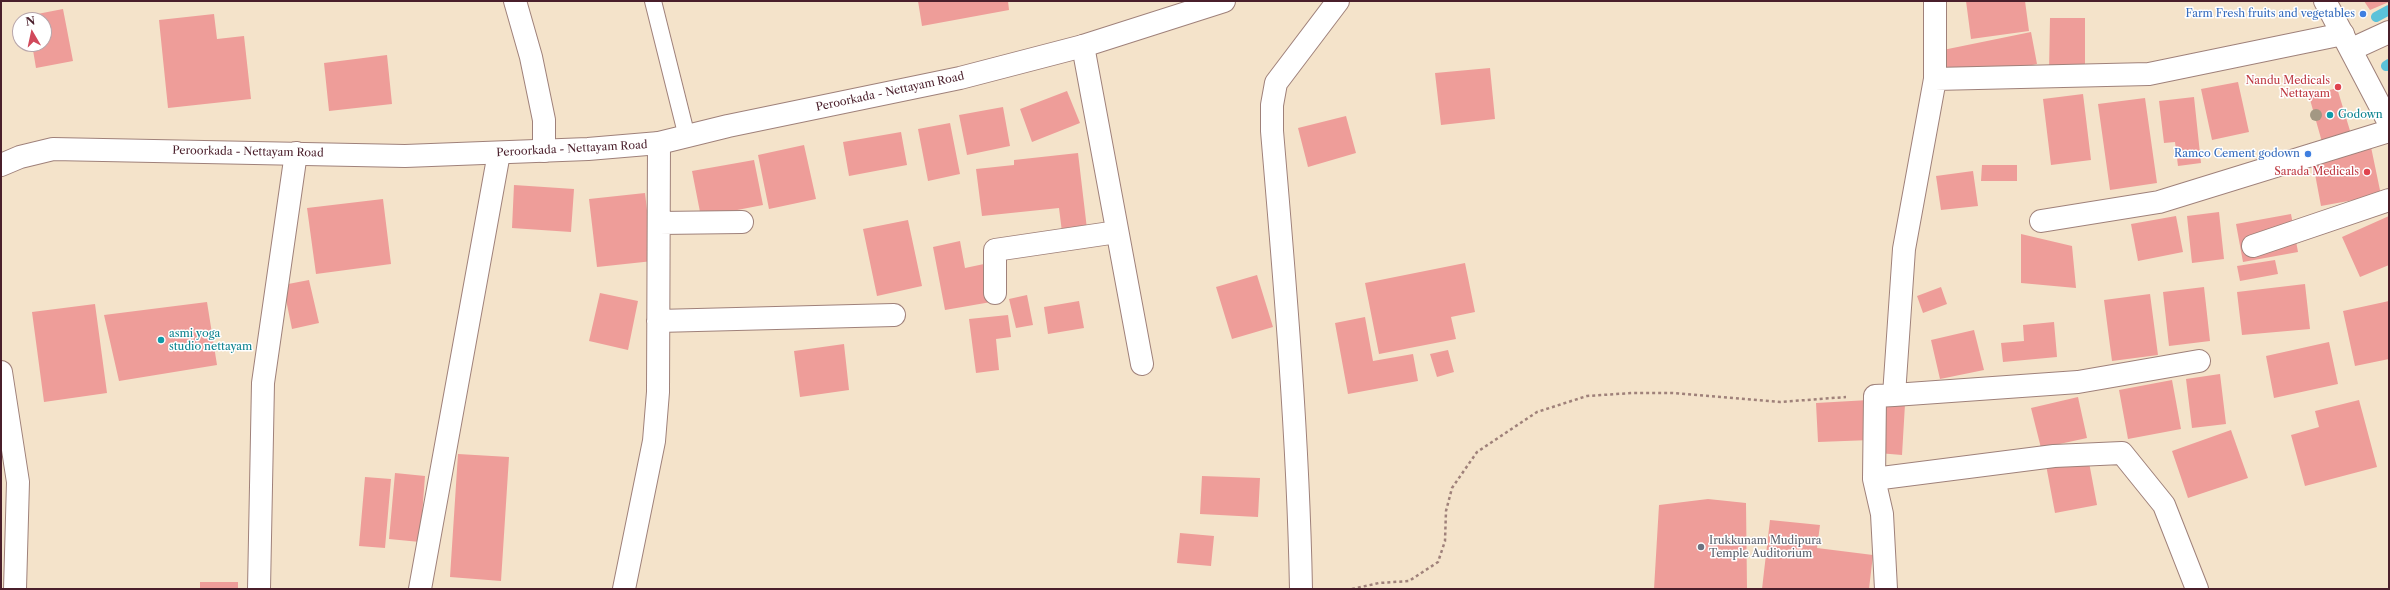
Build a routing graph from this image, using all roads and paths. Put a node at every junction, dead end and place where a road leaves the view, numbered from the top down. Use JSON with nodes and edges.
{"nodes":[{"id":1,"x":515,"y":1,"type":"edge"},
{"id":2,"x":653,"y":1,"type":"edge"},
{"id":3,"x":1224,"y":1,"type":"edge"},
{"id":4,"x":1338,"y":1,"type":"edge"},
{"id":5,"x":1935,"y":1,"type":"edge"},
{"id":6,"x":2325,"y":1,"type":"edge"},
{"id":7,"x":2389,"y":32,"type":"edge"},
{"id":8,"x":2347,"y":41,"type":"junction"},
{"id":9,"x":1083,"y":46,"type":"junction"},
{"id":10,"x":1935,"y":79,"type":"junction"},
{"id":11,"x":2389,"y":122,"type":"edge"},
{"id":12,"x":2389,"y":131,"type":"edge"},
{"id":13,"x":687,"y":137,"type":"junction"},
{"id":14,"x":659,"y":143,"type":"junction"},
{"id":15,"x":544,"y":152,"type":"junction"},
{"id":16,"x":296,"y":153,"type":"junction"},
{"id":17,"x":499,"y":153,"type":"junction"},
{"id":18,"x":1,"y":165,"type":"edge"},
{"id":19,"x":2389,"y":200,"type":"edge"},
{"id":20,"x":742,"y":222,"type":"dead end"},
{"id":21,"x":2041,"y":222,"type":"dead end"},
{"id":22,"x":658,"y":223,"type":"junction"},
{"id":23,"x":1117,"y":232,"type":"junction"},
{"id":24,"x":2253,"y":246,"type":"dead end"},
{"id":25,"x":996,"y":293,"type":"dead end"},
{"id":26,"x":894,"y":315,"type":"dead end"},
{"id":27,"x":658,"y":321,"type":"junction"},
{"id":28,"x":2198,"y":361,"type":"dead end"},
{"id":29,"x":1142,"y":364,"type":"dead end"},
{"id":30,"x":1,"y":372,"type":"edge"},
{"id":31,"x":1885,"y":396,"type":"junction"},
{"id":32,"x":1874,"y":479,"type":"junction"},
{"id":33,"x":15,"y":589,"type":"edge"},
{"id":34,"x":259,"y":589,"type":"edge"},
{"id":35,"x":420,"y":589,"type":"edge"},
{"id":36,"x":624,"y":589,"type":"edge"},
{"id":37,"x":1301,"y":589,"type":"edge"},
{"id":38,"x":1352,"y":589,"type":"edge"},
{"id":39,"x":1886,"y":589,"type":"edge"},
{"id":40,"x":2197,"y":589,"type":"edge"}],
"edges":[{"from":1,"to":15,"type":"street"},
{"from":2,"to":13,"type":"lane"},
{"from":3,"to":9,"type":"street","name":"Peroorkada - Nettayam Road"},
{"from":4,"to":37,"type":"street"},
{"from":5,"to":10,"type":"street"},
{"from":6,"to":8,"type":"street"},
{"from":7,"to":8,"type":"street"},
{"from":8,"to":10,"type":"street"},
{"from":8,"to":11,"type":"street"},
{"from":9,"to":13,"type":"street","name":"Peroorkada - Nettayam Road"},
{"from":9,"to":23,"type":"street"},
{"from":10,"to":31,"type":"street"},
{"from":12,"to":21,"type":"street"},
{"from":13,"to":14,"type":"street","name":"Peroorkada - Nettayam Road"},
{"from":14,"to":15,"type":"street","name":"Peroorkada - Nettayam Road"},
{"from":14,"to":22,"type":"street"},
{"from":15,"to":17,"type":"street","name":"Peroorkada - Nettayam Road"},
{"from":16,"to":17,"type":"street","name":"Peroorkada - Nettayam Road"},
{"from":16,"to":18,"type":"street","name":"Peroorkada - Nettayam Road"},
{"from":16,"to":34,"type":"street"},
{"from":17,"to":35,"type":"street"},
{"from":19,"to":24,"type":"street"},
{"from":20,"to":22,"type":"street"},
{"from":22,"to":27,"type":"street"},
{"from":23,"to":25,"type":"street"},
{"from":23,"to":29,"type":"street"},
{"from":26,"to":27,"type":"street"},
{"from":27,"to":36,"type":"street"},
{"from":28,"to":31,"type":"street"},
{"from":30,"to":33,"type":"street"},
{"from":31,"to":32,"type":"street"},
{"from":31,"to":38,"type":"path"},
{"from":32,"to":39,"type":"street"},
{"from":32,"to":40,"type":"street"}]}
